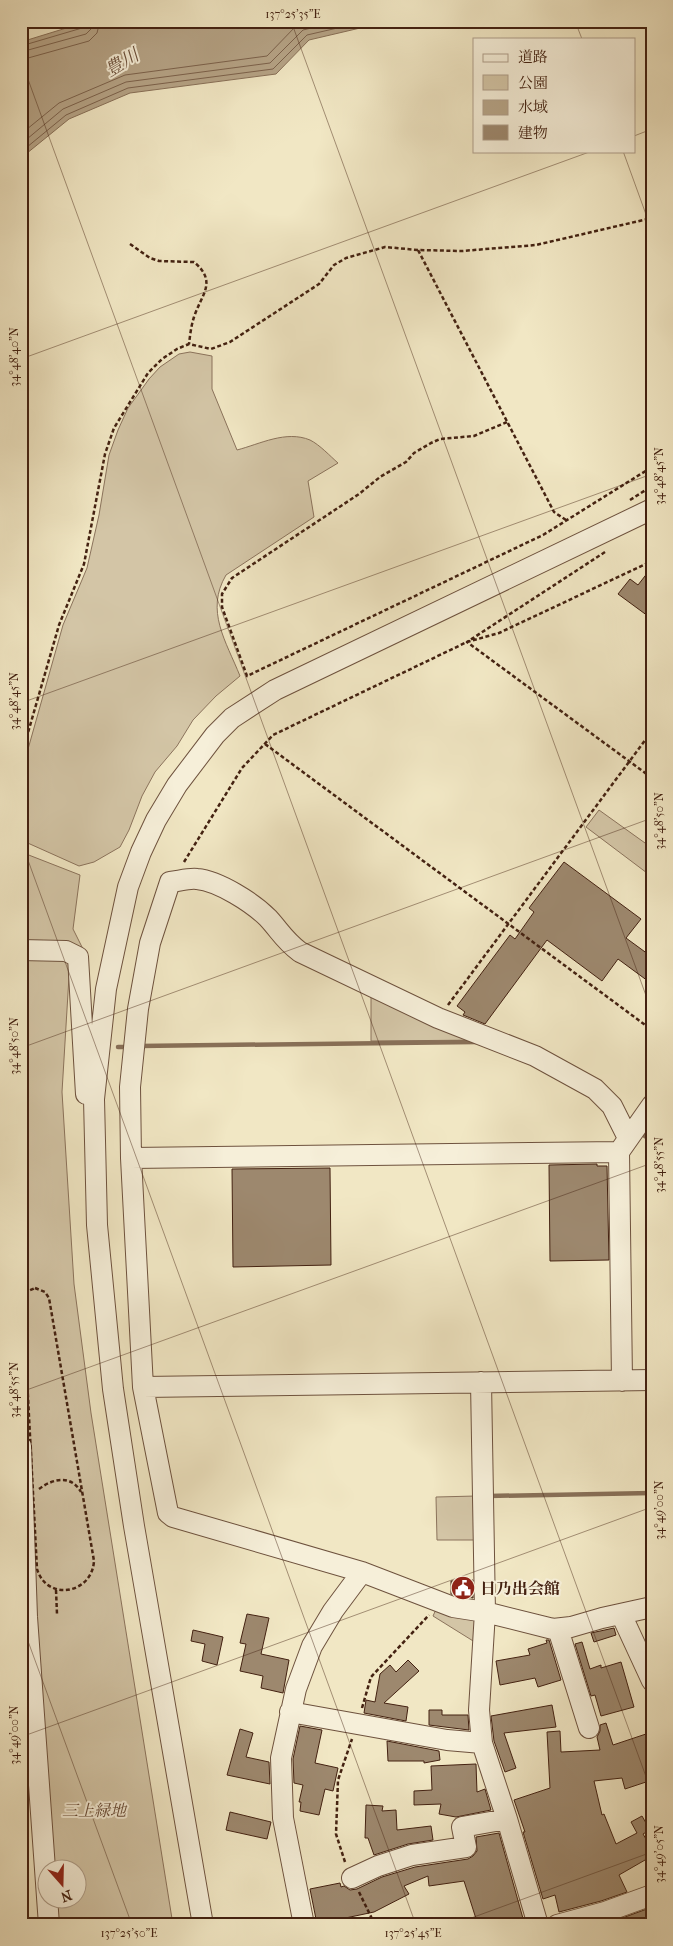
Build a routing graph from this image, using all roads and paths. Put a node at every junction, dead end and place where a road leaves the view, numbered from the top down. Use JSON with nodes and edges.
{"nodes":[{"id":1,"x":652,"y":218,"type":"edge"},
{"id":2,"x":130,"y":244,"type":"dead end"},
{"id":3,"x":418,"y":250,"type":"junction"},
{"id":4,"x":189,"y":344,"type":"junction"},
{"id":5,"x":507,"y":422,"type":"junction"},
{"id":6,"x":652,"y":467,"type":"edge"},
{"id":7,"x":652,"y":509,"type":"edge"},
{"id":8,"x":566,"y":520,"type":"junction"},
{"id":9,"x":608,"y":550,"type":"dead end"},
{"id":10,"x":652,"y":561,"type":"edge"},
{"id":11,"x":467,"y":642,"type":"junction"},
{"id":12,"x":652,"y":731,"type":"edge"},
{"id":13,"x":266,"y":744,"type":"junction"},
{"id":14,"x":21,"y":757,"type":"edge"},
{"id":15,"x":629,"y":761,"type":"junction"},
{"id":16,"x":652,"y":778,"type":"edge"},
{"id":17,"x":170,"y":882,"type":"junction"},
{"id":18,"x":508,"y":924,"type":"junction"},
{"id":19,"x":21,"y":950,"type":"edge"},
{"id":20,"x":438,"y":1018,"type":"junction"},
{"id":21,"x":652,"y":1030,"type":"edge"},
{"id":22,"x":94,"y":1099,"type":"junction"},
{"id":23,"x":652,"y":1105,"type":"edge"},
{"id":24,"x":624,"y":1145,"type":"junction"},
{"id":25,"x":131,"y":1158,"type":"junction"},
{"id":26,"x":652,"y":1380,"type":"edge"},
{"id":27,"x":622,"y":1381,"type":"junction"},
{"id":28,"x":481,"y":1382,"type":"junction"},
{"id":29,"x":143,"y":1387,"type":"junction"},
{"id":30,"x":21,"y":1446,"type":"edge"},
{"id":31,"x":83,"y":1495,"type":"junction"},
{"id":32,"x":33,"y":1499,"type":"junction"},
{"id":33,"x":362,"y":1572,"type":"junction"},
{"id":34,"x":56,"y":1590,"type":"junction"},
{"id":35,"x":436,"y":1600,"type":"junction"},
{"id":36,"x":652,"y":1607,"type":"edge"},
{"id":37,"x":485,"y":1612,"type":"junction"},
{"id":38,"x":57,"y":1614,"type":"dead end"},
{"id":39,"x":621,"y":1614,"type":"junction"},
{"id":40,"x":558,"y":1629,"type":"junction"},
{"id":41,"x":652,"y":1681,"type":"edge"},
{"id":42,"x":290,"y":1712,"type":"junction"},
{"id":43,"x":357,"y":1723,"type":"junction"},
{"id":44,"x":589,"y":1728,"type":"dead end"},
{"id":45,"x":482,"y":1743,"type":"junction"},
{"id":46,"x":507,"y":1819,"type":"junction"},
{"id":47,"x":352,"y":1878,"type":"junction"},
{"id":48,"x":652,"y":1895,"type":"edge"},
{"id":49,"x":607,"y":1918,"type":"edge"},
{"id":50,"x":49,"y":1925,"type":"edge"},
{"id":51,"x":203,"y":1925,"type":"edge"},
{"id":52,"x":304,"y":1925,"type":"edge"},
{"id":53,"x":375,"y":1925,"type":"edge"},
{"id":54,"x":538,"y":1925,"type":"edge"},
{"id":55,"x":557,"y":1925,"type":"edge"}],
"edges":[{"from":1,"to":3,"type":"path"},
{"from":2,"to":4,"type":"path"},
{"from":3,"to":4,"type":"path"},
{"from":3,"to":5,"type":"path"},
{"from":4,"to":14,"type":"path"},
{"from":5,"to":8,"type":"path"},
{"from":5,"to":8,"type":"path"},
{"from":6,"to":8,"type":"path"},
{"from":7,"to":22,"type":"street"},
{"from":9,"to":11,"type":"path"},
{"from":10,"to":11,"type":"path"},
{"from":11,"to":13,"type":"path"},
{"from":11,"to":15,"type":"path"},
{"from":12,"to":15,"type":"path"},
{"from":13,"to":17,"type":"path"},
{"from":13,"to":18,"type":"path"},
{"from":15,"to":16,"type":"path"},
{"from":15,"to":18,"type":"path"},
{"from":17,"to":20,"type":"street"},
{"from":17,"to":25,"type":"street"},
{"from":18,"to":20,"type":"path"},
{"from":18,"to":21,"type":"path"},
{"from":19,"to":22,"type":"street"},
{"from":20,"to":24,"type":"street"},
{"from":22,"to":51,"type":"street"},
{"from":23,"to":24,"type":"street"},
{"from":24,"to":25,"type":"street"},
{"from":24,"to":27,"type":"street"},
{"from":25,"to":29,"type":"street"},
{"from":26,"to":27,"type":"street"},
{"from":27,"to":28,"type":"street"},
{"from":28,"to":29,"type":"street"},
{"from":28,"to":37,"type":"street"},
{"from":29,"to":33,"type":"street"},
{"from":30,"to":50,"type":"street"},
{"from":31,"to":32,"type":"path"},
{"from":31,"to":32,"type":"path"},
{"from":31,"to":34,"type":"path"},
{"from":32,"to":34,"type":"path"},
{"from":33,"to":35,"type":"street"},
{"from":33,"to":42,"type":"street"},
{"from":34,"to":38,"type":"path"},
{"from":35,"to":37,"type":"street"},
{"from":35,"to":43,"type":"path"},
{"from":36,"to":39,"type":"street"},
{"from":37,"to":40,"type":"street"},
{"from":37,"to":45,"type":"street"},
{"from":39,"to":40,"type":"street"},
{"from":39,"to":41,"type":"street"},
{"from":40,"to":44,"type":"street"},
{"from":42,"to":43,"type":"street"},
{"from":42,"to":52,"type":"street"},
{"from":43,"to":45,"type":"street"},
{"from":43,"to":47,"type":"path"},
{"from":45,"to":46,"type":"street"},
{"from":46,"to":47,"type":"street"},
{"from":46,"to":54,"type":"street"},
{"from":47,"to":53,"type":"path"},
{"from":48,"to":49,"type":"street"},
{"from":49,"to":55,"type":"street"}]}
